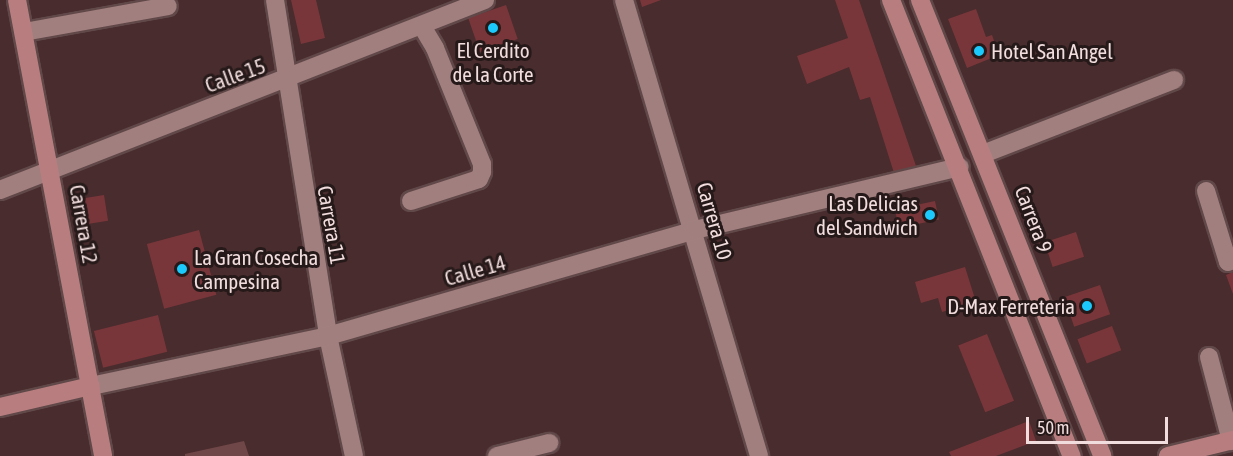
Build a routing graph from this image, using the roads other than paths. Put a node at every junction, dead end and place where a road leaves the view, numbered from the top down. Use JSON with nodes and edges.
{"nodes":[{"id":1,"x":17,"y":0,"type":"edge"},
{"id":2,"x":275,"y":0,"type":"edge"},
{"id":3,"x":485,"y":0,"type":"edge"},
{"id":4,"x":624,"y":0,"type":"edge"},
{"id":5,"x":891,"y":0,"type":"edge"},
{"id":6,"x":920,"y":0,"type":"edge"},
{"id":7,"x":461,"y":4,"type":"edge"},
{"id":8,"x":168,"y":6,"type":"dead end"},
{"id":9,"x":422,"y":26,"type":"junction"},
{"id":10,"x":24,"y":32,"type":"junction"},
{"id":11,"x":1174,"y":80,"type":"dead end"},
{"id":12,"x":285,"y":81,"type":"junction"},
{"id":13,"x":983,"y":154,"type":"junction"},
{"id":14,"x":960,"y":167,"type":"junction"},
{"id":15,"x":52,"y":171,"type":"junction"},
{"id":16,"x":0,"y":190,"type":"edge"},
{"id":17,"x":1206,"y":190,"type":"dead end"},
{"id":18,"x":411,"y":201,"type":"dead end"},
{"id":19,"x":695,"y":230,"type":"junction"},
{"id":20,"x":1233,"y":260,"type":"edge"},
{"id":21,"x":328,"y":336,"type":"junction"},
{"id":22,"x":1209,"y":357,"type":"dead end"},
{"id":23,"x":91,"y":386,"type":"junction"},
{"id":24,"x":0,"y":407,"type":"edge"},
{"id":25,"x":1232,"y":440,"type":"edge"},
{"id":26,"x":549,"y":443,"type":"dead end"},
{"id":27,"x":103,"y":456,"type":"edge"},
{"id":28,"x":354,"y":456,"type":"edge"},
{"id":29,"x":496,"y":456,"type":"edge"},
{"id":30,"x":759,"y":456,"type":"edge"},
{"id":31,"x":1072,"y":456,"type":"edge"},
{"id":32,"x":1102,"y":456,"type":"edge"},
{"id":33,"x":1168,"y":456,"type":"edge"}],
"edges":[{"from":1,"to":10,"type":"main road","name":"Carrera 12"},
{"from":2,"to":12,"type":"street","name":"Carrera 11"},
{"from":3,"to":7,"type":"street","name":"Calle 15"},
{"from":4,"to":19,"type":"street","name":"Carrera 10"},
{"from":5,"to":14,"type":"main road"},
{"from":6,"to":13,"type":"main road","name":"Carrera 9"},
{"from":7,"to":9,"type":"street","name":"Calle 15"},
{"from":8,"to":10,"type":"street"},
{"from":9,"to":12,"type":"street","name":"Calle 15"},
{"from":9,"to":18,"type":"street"},
{"from":10,"to":15,"type":"main road","name":"Carrera 12"},
{"from":11,"to":13,"type":"street"},
{"from":12,"to":15,"type":"street","name":"Calle 15"},
{"from":12,"to":21,"type":"street","name":"Carrera 11"},
{"from":13,"to":32,"type":"main road","name":"Carrera 9"},
{"from":14,"to":19,"type":"street","name":"Calle 14"},
{"from":14,"to":31,"type":"main road"},
{"from":15,"to":16,"type":"street","name":"Calle 15"},
{"from":15,"to":23,"type":"main road","name":"Carrera 12"},
{"from":17,"to":20,"type":"street"},
{"from":19,"to":21,"type":"street","name":"Calle 14"},
{"from":19,"to":30,"type":"street","name":"Carrera 10"},
{"from":21,"to":23,"type":"street","name":"Calle 14"},
{"from":21,"to":28,"type":"street","name":"Carrera 11"},
{"from":22,"to":25,"type":"street"},
{"from":23,"to":24,"type":"main road","name":"Calle 14"},
{"from":23,"to":27,"type":"main road","name":"Carrera 12"},
{"from":25,"to":33,"type":"main road"},
{"from":26,"to":29,"type":"street"}]}
